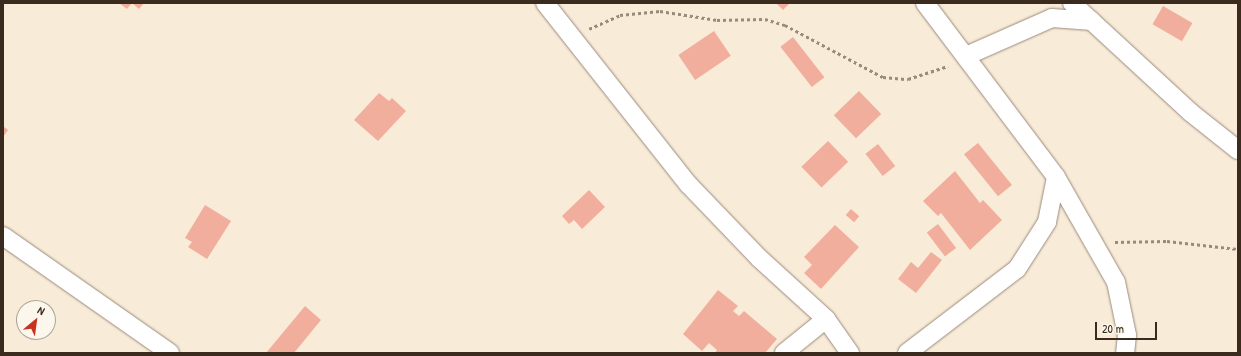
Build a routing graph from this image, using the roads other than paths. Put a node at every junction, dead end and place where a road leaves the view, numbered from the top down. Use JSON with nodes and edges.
{"nodes":[{"id":1,"x":545,"y":3,"type":"edge"},
{"id":2,"x":925,"y":3,"type":"edge"},
{"id":3,"x":1072,"y":3,"type":"edge"},
{"id":4,"x":1092,"y":21,"type":"junction"},
{"id":5,"x":966,"y":56,"type":"junction"},
{"id":6,"x":1238,"y":150,"type":"edge"},
{"id":7,"x":1056,"y":177,"type":"junction"},
{"id":8,"x":3,"y":236,"type":"edge"},
{"id":9,"x":826,"y":319,"type":"junction"},
{"id":10,"x":170,"y":353,"type":"edge"},
{"id":11,"x":784,"y":353,"type":"edge"},
{"id":12,"x":850,"y":353,"type":"edge"},
{"id":13,"x":907,"y":353,"type":"edge"},
{"id":14,"x":1125,"y":353,"type":"edge"}],
"edges":[{"from":1,"to":9,"type":"street"},
{"from":2,"to":5,"type":"street"},
{"from":3,"to":4,"type":"street"},
{"from":4,"to":5,"type":"street"},
{"from":4,"to":6,"type":"street"},
{"from":5,"to":7,"type":"street"},
{"from":7,"to":13,"type":"street"},
{"from":7,"to":14,"type":"street"},
{"from":8,"to":10,"type":"street"},
{"from":9,"to":11,"type":"street"},
{"from":9,"to":12,"type":"street"}]}
